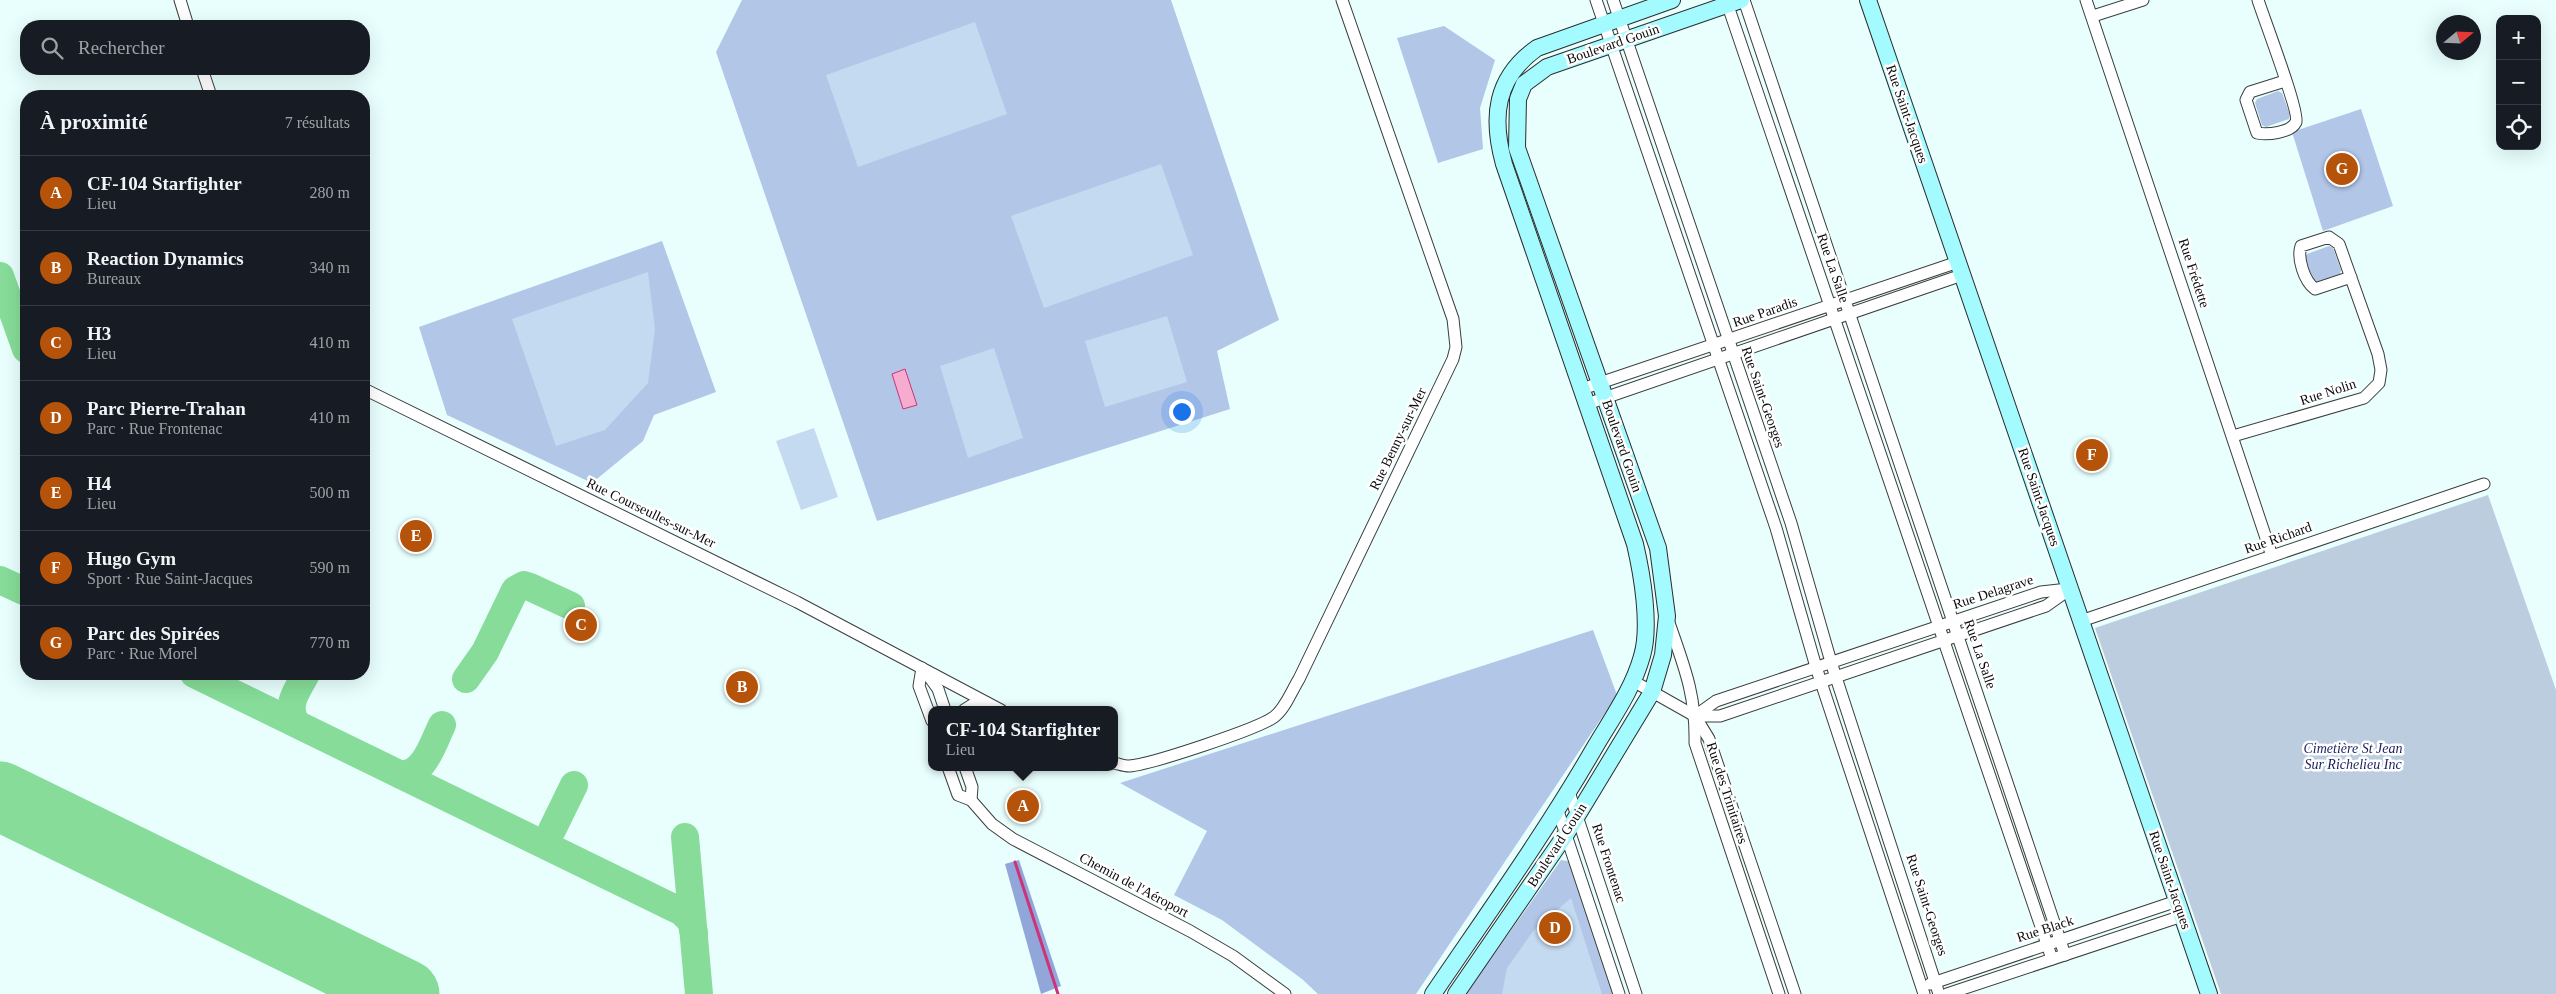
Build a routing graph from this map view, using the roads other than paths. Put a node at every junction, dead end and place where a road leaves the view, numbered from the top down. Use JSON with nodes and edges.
{"nodes":[{"id":1,"x":180,"y":0,"type":"edge"},
{"id":2,"x":1342,"y":0,"type":"edge"},
{"id":3,"x":1596,"y":0,"type":"edge"},
{"id":4,"x":1613,"y":0,"type":"edge"},
{"id":5,"x":1672,"y":0,"type":"edge"},
{"id":6,"x":1868,"y":0,"type":"edge"},
{"id":7,"x":2086,"y":0,"type":"edge"},
{"id":8,"x":2143,"y":0,"type":"edge"},
{"id":9,"x":2258,"y":0,"type":"edge"},
{"id":10,"x":1735,"y":1,"type":"edge"},
{"id":11,"x":2093,"y":16,"type":"junction"},
{"id":12,"x":186,"y":20,"type":"edge"},
{"id":13,"x":1612,"y":21,"type":"junction"},
{"id":14,"x":1619,"y":42,"type":"junction"},
{"id":15,"x":204,"y":75,"type":"edge"},
{"id":16,"x":2285,"y":81,"type":"junction"},
{"id":17,"x":209,"y":90,"type":"edge"},
{"id":18,"x":1516,"y":113,"type":"junction"},
{"id":19,"x":1498,"y":114,"type":"junction"},
{"id":20,"x":1796,"y":151,"type":"junction"},
{"id":21,"x":1780,"y":156,"type":"junction"},
{"id":22,"x":1527,"y":175,"type":"junction"},
{"id":23,"x":1510,"y":182,"type":"junction"},
{"id":24,"x":1678,"y":195,"type":"junction"},
{"id":25,"x":1664,"y":200,"type":"junction"},
{"id":26,"x":1960,"y":268,"type":"junction"},
{"id":27,"x":2351,"y":277,"type":"junction"},
{"id":28,"x":1846,"y":300,"type":"junction"},
{"id":29,"x":1830,"y":306,"type":"junction"},
{"id":30,"x":1850,"y":313,"type":"junction"},
{"id":31,"x":1835,"y":318,"type":"junction"},
{"id":32,"x":1727,"y":340,"type":"junction"},
{"id":33,"x":1714,"y":345,"type":"junction"},
{"id":34,"x":1732,"y":354,"type":"junction"},
{"id":35,"x":1719,"y":358,"type":"junction"},
{"id":36,"x":1602,"y":390,"type":"junction"},
{"id":37,"x":370,"y":392,"type":"edge"},
{"id":38,"x":1584,"y":397,"type":"junction"},
{"id":39,"x":2233,"y":436,"type":"junction"},
{"id":40,"x":1903,"y":469,"type":"junction"},
{"id":41,"x":1888,"y":474,"type":"junction"},
{"id":42,"x":2484,"y":484,"type":"dead end"},
{"id":43,"x":1791,"y":523,"type":"junction"},
{"id":44,"x":1776,"y":528,"type":"junction"},
{"id":45,"x":1654,"y":538,"type":"junction"},
{"id":46,"x":1635,"y":544,"type":"junction"},
{"id":47,"x":2272,"y":556,"type":"junction"},
{"id":48,"x":2070,"y":589,"type":"junction"},
{"id":49,"x":1667,"y":616,"type":"junction"},
{"id":50,"x":1953,"y":621,"type":"junction"},
{"id":51,"x":2081,"y":621,"type":"junction"},
{"id":52,"x":1939,"y":626,"type":"junction"},
{"id":53,"x":1958,"y":636,"type":"junction"},
{"id":54,"x":1945,"y":640,"type":"junction"},
{"id":55,"x":1830,"y":662,"type":"junction"},
{"id":56,"x":1816,"y":667,"type":"junction"},
{"id":57,"x":922,"y":668,"type":"junction"},
{"id":58,"x":1835,"y":677,"type":"junction"},
{"id":59,"x":1633,"y":681,"type":"junction"},
{"id":60,"x":1821,"y":682,"type":"junction"},
{"id":61,"x":1652,"y":692,"type":"junction"},
{"id":62,"x":987,"y":703,"type":"junction"},
{"id":63,"x":944,"y":706,"type":"edge"},
{"id":64,"x":969,"y":706,"type":"edge"},
{"id":65,"x":993,"y":706,"type":"edge"},
{"id":66,"x":928,"y":710,"type":"edge"},
{"id":67,"x":1695,"y":716,"type":"junction"},
{"id":68,"x":1118,"y":764,"type":"edge"},
{"id":69,"x":949,"y":771,"type":"edge"},
{"id":70,"x":966,"y":771,"type":"edge"},
{"id":71,"x":2011,"y":791,"type":"junction"},
{"id":72,"x":1569,"y":792,"type":"junction"},
{"id":73,"x":1996,"y":796,"type":"junction"},
{"id":74,"x":971,"y":800,"type":"junction"},
{"id":75,"x":1558,"y":811,"type":"junction"},
{"id":76,"x":1578,"y":816,"type":"junction"},
{"id":77,"x":1885,"y":826,"type":"junction"},
{"id":78,"x":1872,"y":831,"type":"junction"},
{"id":79,"x":1566,"y":834,"type":"junction"},
{"id":80,"x":2038,"y":874,"type":"junction"},
{"id":81,"x":1754,"y":875,"type":"junction"},
{"id":82,"x":1740,"y":879,"type":"junction"},
{"id":83,"x":2025,"y":880,"type":"junction"},
{"id":84,"x":2180,"y":908,"type":"junction"},
{"id":85,"x":2060,"y":940,"type":"junction"},
{"id":86,"x":1620,"y":944,"type":"junction"},
{"id":87,"x":2047,"y":944,"type":"junction"},
{"id":88,"x":1604,"y":949,"type":"junction"},
{"id":89,"x":2065,"y":955,"type":"junction"},
{"id":90,"x":2052,"y":959,"type":"junction"},
{"id":91,"x":1936,"y":982,"type":"junction"},
{"id":92,"x":1923,"y":990,"type":"edge"},
{"id":93,"x":1285,"y":994,"type":"edge"},
{"id":94,"x":1433,"y":994,"type":"edge"},
{"id":95,"x":1456,"y":994,"type":"edge"},
{"id":96,"x":1618,"y":994,"type":"edge"},
{"id":97,"x":1636,"y":994,"type":"edge"},
{"id":98,"x":1779,"y":994,"type":"edge"},
{"id":99,"x":1795,"y":994,"type":"edge"},
{"id":100,"x":1939,"y":994,"type":"edge"},
{"id":101,"x":1947,"y":994,"type":"edge"},
{"id":102,"x":2209,"y":994,"type":"edge"}],
"edges":[{"from":1,"to":12,"type":"street"},
{"from":2,"to":68,"type":"street","name":"Rue Benny-sur-Mer"},
{"from":3,"to":13,"type":"street","name":"Rue Saint-Georges"},
{"from":4,"to":13,"type":"street","name":"Rue Saint-Georges"},
{"from":5,"to":13,"type":"street","name":"Boulevard Gouin"},
{"from":6,"to":26,"type":"street","name":"Rue Saint-Jacques"},
{"from":7,"to":11,"type":"street","name":"Rue Frédette"},
{"from":8,"to":11,"type":"street"},
{"from":9,"to":16,"type":"street"},
{"from":10,"to":14,"type":"street","name":"Boulevard Gouin"},
{"from":10,"to":20,"type":"street","name":"Rue La Salle"},
{"from":10,"to":21,"type":"street","name":"Rue La Salle"},
{"from":11,"to":39,"type":"street","name":"Rue Frédette"},
{"from":13,"to":14,"type":"street","name":"Rue Saint-Georges"},
{"from":13,"to":14,"type":"street","name":"Rue Saint-Georges"},
{"from":13,"to":19,"type":"street","name":"Boulevard Gouin"},
{"from":14,"to":18,"type":"street","name":"Boulevard Gouin"},
{"from":14,"to":24,"type":"street","name":"Rue Saint-Georges"},
{"from":14,"to":25,"type":"street","name":"Rue Saint-Georges"},
{"from":15,"to":17,"type":"street"},
{"from":16,"to":16,"type":"street"},
{"from":18,"to":19,"type":"street"},
{"from":18,"to":22,"type":"street","name":"Boulevard Gouin"},
{"from":19,"to":23,"type":"street","name":"Boulevard Gouin"},
{"from":20,"to":21,"type":"street"},
{"from":20,"to":28,"type":"street","name":"Rue La Salle"},
{"from":21,"to":29,"type":"street","name":"Rue La Salle"},
{"from":22,"to":23,"type":"street"},
{"from":22,"to":36,"type":"street","name":"Boulevard Gouin"},
{"from":23,"to":38,"type":"street","name":"Boulevard Gouin"},
{"from":24,"to":25,"type":"street"},
{"from":24,"to":32,"type":"street","name":"Rue Saint-Georges"},
{"from":25,"to":33,"type":"street","name":"Rue Saint-Georges"},
{"from":26,"to":28,"type":"street","name":"Rue Paradis"},
{"from":26,"to":30,"type":"street","name":"Rue Paradis"},
{"from":26,"to":48,"type":"street","name":"Rue Saint-Jacques"},
{"from":27,"to":27,"type":"street","name":"Rue Nolin"},
{"from":27,"to":39,"type":"street","name":"Rue Nolin"},
{"from":28,"to":29,"type":"street","name":"Rue Paradis"},
{"from":28,"to":30,"type":"street","name":"Rue La Salle"},
{"from":29,"to":31,"type":"street","name":"Rue La Salle"},
{"from":29,"to":32,"type":"street","name":"Rue Paradis"},
{"from":30,"to":31,"type":"street","name":"Rue Paradis"},
{"from":30,"to":40,"type":"street","name":"Rue La Salle"},
{"from":31,"to":34,"type":"street","name":"Rue Paradis"},
{"from":31,"to":41,"type":"street","name":"Rue La Salle"},
{"from":32,"to":33,"type":"street","name":"Rue Paradis"},
{"from":32,"to":34,"type":"street","name":"Rue Saint-Georges"},
{"from":33,"to":35,"type":"street","name":"Rue Saint-Georges"},
{"from":33,"to":36,"type":"street","name":"Rue Paradis"},
{"from":34,"to":35,"type":"street","name":"Rue Paradis"},
{"from":34,"to":43,"type":"street","name":"Rue Saint-Georges"},
{"from":35,"to":36,"type":"street","name":"Rue Paradis"},
{"from":35,"to":44,"type":"street","name":"Rue Saint-Georges"},
{"from":36,"to":38,"type":"street","name":"Rue Paradis"},
{"from":36,"to":45,"type":"street","name":"Boulevard Gouin"},
{"from":37,"to":57,"type":"street","name":"Rue Courseulles-sur-Mer"},
{"from":38,"to":46,"type":"street","name":"Boulevard Gouin"},
{"from":39,"to":47,"type":"street","name":"Rue Frédette"},
{"from":40,"to":41,"type":"street"},
{"from":40,"to":50,"type":"street","name":"Rue La Salle"},
{"from":41,"to":52,"type":"street","name":"Rue La Salle"},
{"from":42,"to":47,"type":"street","name":"Rue Richard"},
{"from":43,"to":44,"type":"street"},
{"from":43,"to":55,"type":"street","name":"Rue Saint-Georges"},
{"from":44,"to":56,"type":"street","name":"Rue Saint-Georges"},
{"from":45,"to":46,"type":"street"},
{"from":45,"to":49,"type":"street","name":"Boulevard Gouin"},
{"from":46,"to":59,"type":"street","name":"Boulevard Gouin"},
{"from":47,"to":51,"type":"street","name":"Rue Richard"},
{"from":48,"to":50,"type":"street","name":"Rue Delagrave"},
{"from":48,"to":51,"type":"street","name":"Rue Saint-Jacques"},
{"from":48,"to":53,"type":"street"},
{"from":49,"to":61,"type":"street","name":"Boulevard Gouin"},
{"from":49,"to":67,"type":"street","name":"Rue des Trinitaires"},
{"from":50,"to":52,"type":"street","name":"Rue Delagrave"},
{"from":50,"to":53,"type":"street","name":"Rue La Salle"},
{"from":51,"to":84,"type":"street","name":"Rue Saint-Jacques"},
{"from":52,"to":54,"type":"street","name":"Rue La Salle"},
{"from":52,"to":55,"type":"street","name":"Rue Delagrave"},
{"from":53,"to":54,"type":"street"},
{"from":53,"to":71,"type":"street","name":"Rue La Salle"},
{"from":54,"to":58,"type":"street"},
{"from":54,"to":73,"type":"street","name":"Rue La Salle"},
{"from":55,"to":56,"type":"street","name":"Rue Delagrave"},
{"from":55,"to":58,"type":"street","name":"Rue Saint-Georges"},
{"from":56,"to":60,"type":"street","name":"Rue Saint-Georges"},
{"from":56,"to":67,"type":"street","name":"Rue Delagrave"},
{"from":57,"to":62,"type":"street"},
{"from":57,"to":63,"type":"street"},
{"from":57,"to":66,"type":"street"},
{"from":58,"to":60,"type":"street"},
{"from":58,"to":77,"type":"street","name":"Rue Saint-Georges"},
{"from":59,"to":61,"type":"street"},
{"from":59,"to":72,"type":"street","name":"Boulevard Gouin"},
{"from":60,"to":67,"type":"street"},
{"from":60,"to":78,"type":"street","name":"Rue Saint-Georges"},
{"from":61,"to":67,"type":"street"},
{"from":61,"to":76,"type":"street","name":"Boulevard Gouin"},
{"from":62,"to":64,"type":"street"},
{"from":62,"to":65,"type":"street"},
{"from":67,"to":81,"type":"street","name":"Rue des Trinitaires"},
{"from":67,"to":82,"type":"street","name":"Rue des Trinitaires"},
{"from":69,"to":74,"type":"street","name":"Chemin de l'Aéroport"},
{"from":70,"to":74,"type":"street"},
{"from":71,"to":73,"type":"street"},
{"from":71,"to":80,"type":"street","name":"Rue La Salle"},
{"from":72,"to":75,"type":"street","name":"Boulevard Gouin"},
{"from":72,"to":76,"type":"street","name":"Rue Frontenac"},
{"from":73,"to":83,"type":"street","name":"Rue La Salle"},
{"from":74,"to":93,"type":"street","name":"Chemin de l'Aéroport"},
{"from":75,"to":79,"type":"street"},
{"from":75,"to":94,"type":"street","name":"Boulevard Gouin"},
{"from":76,"to":79,"type":"street","name":"Boulevard Gouin"},
{"from":76,"to":86,"type":"street","name":"Rue Frontenac"},
{"from":77,"to":78,"type":"street"},
{"from":77,"to":91,"type":"street","name":"Rue Saint-Georges"},
{"from":78,"to":92,"type":"street","name":"Rue Saint-Georges"},
{"from":79,"to":88,"type":"street"},
{"from":79,"to":95,"type":"street","name":"Boulevard Gouin"},
{"from":80,"to":83,"type":"street"},
{"from":80,"to":85,"type":"street","name":"Rue La Salle"},
{"from":81,"to":82,"type":"street"},
{"from":81,"to":99,"type":"street","name":"Rue des Trinitaires"},
{"from":82,"to":98,"type":"street","name":"Rue des Trinitaires"},
{"from":83,"to":87,"type":"street","name":"Rue La Salle"},
{"from":84,"to":85,"type":"street","name":"Rue Black"},
{"from":84,"to":89,"type":"street"},
{"from":84,"to":102,"type":"street","name":"Rue Saint-Jacques"},
{"from":85,"to":87,"type":"street","name":"Rue Black"},
{"from":85,"to":89,"type":"street","name":"Rue La Salle"},
{"from":86,"to":88,"type":"street"},
{"from":86,"to":97,"type":"street","name":"Rue Frontenac"},
{"from":87,"to":90,"type":"street","name":"Rue La Salle"},
{"from":87,"to":91,"type":"street","name":"Rue Black"},
{"from":88,"to":96,"type":"street"},
{"from":89,"to":90,"type":"street"},
{"from":90,"to":101,"type":"street"},
{"from":91,"to":92,"type":"street","name":"Rue Black"},
{"from":91,"to":100,"type":"street","name":"Rue Saint-Georges"}]}
